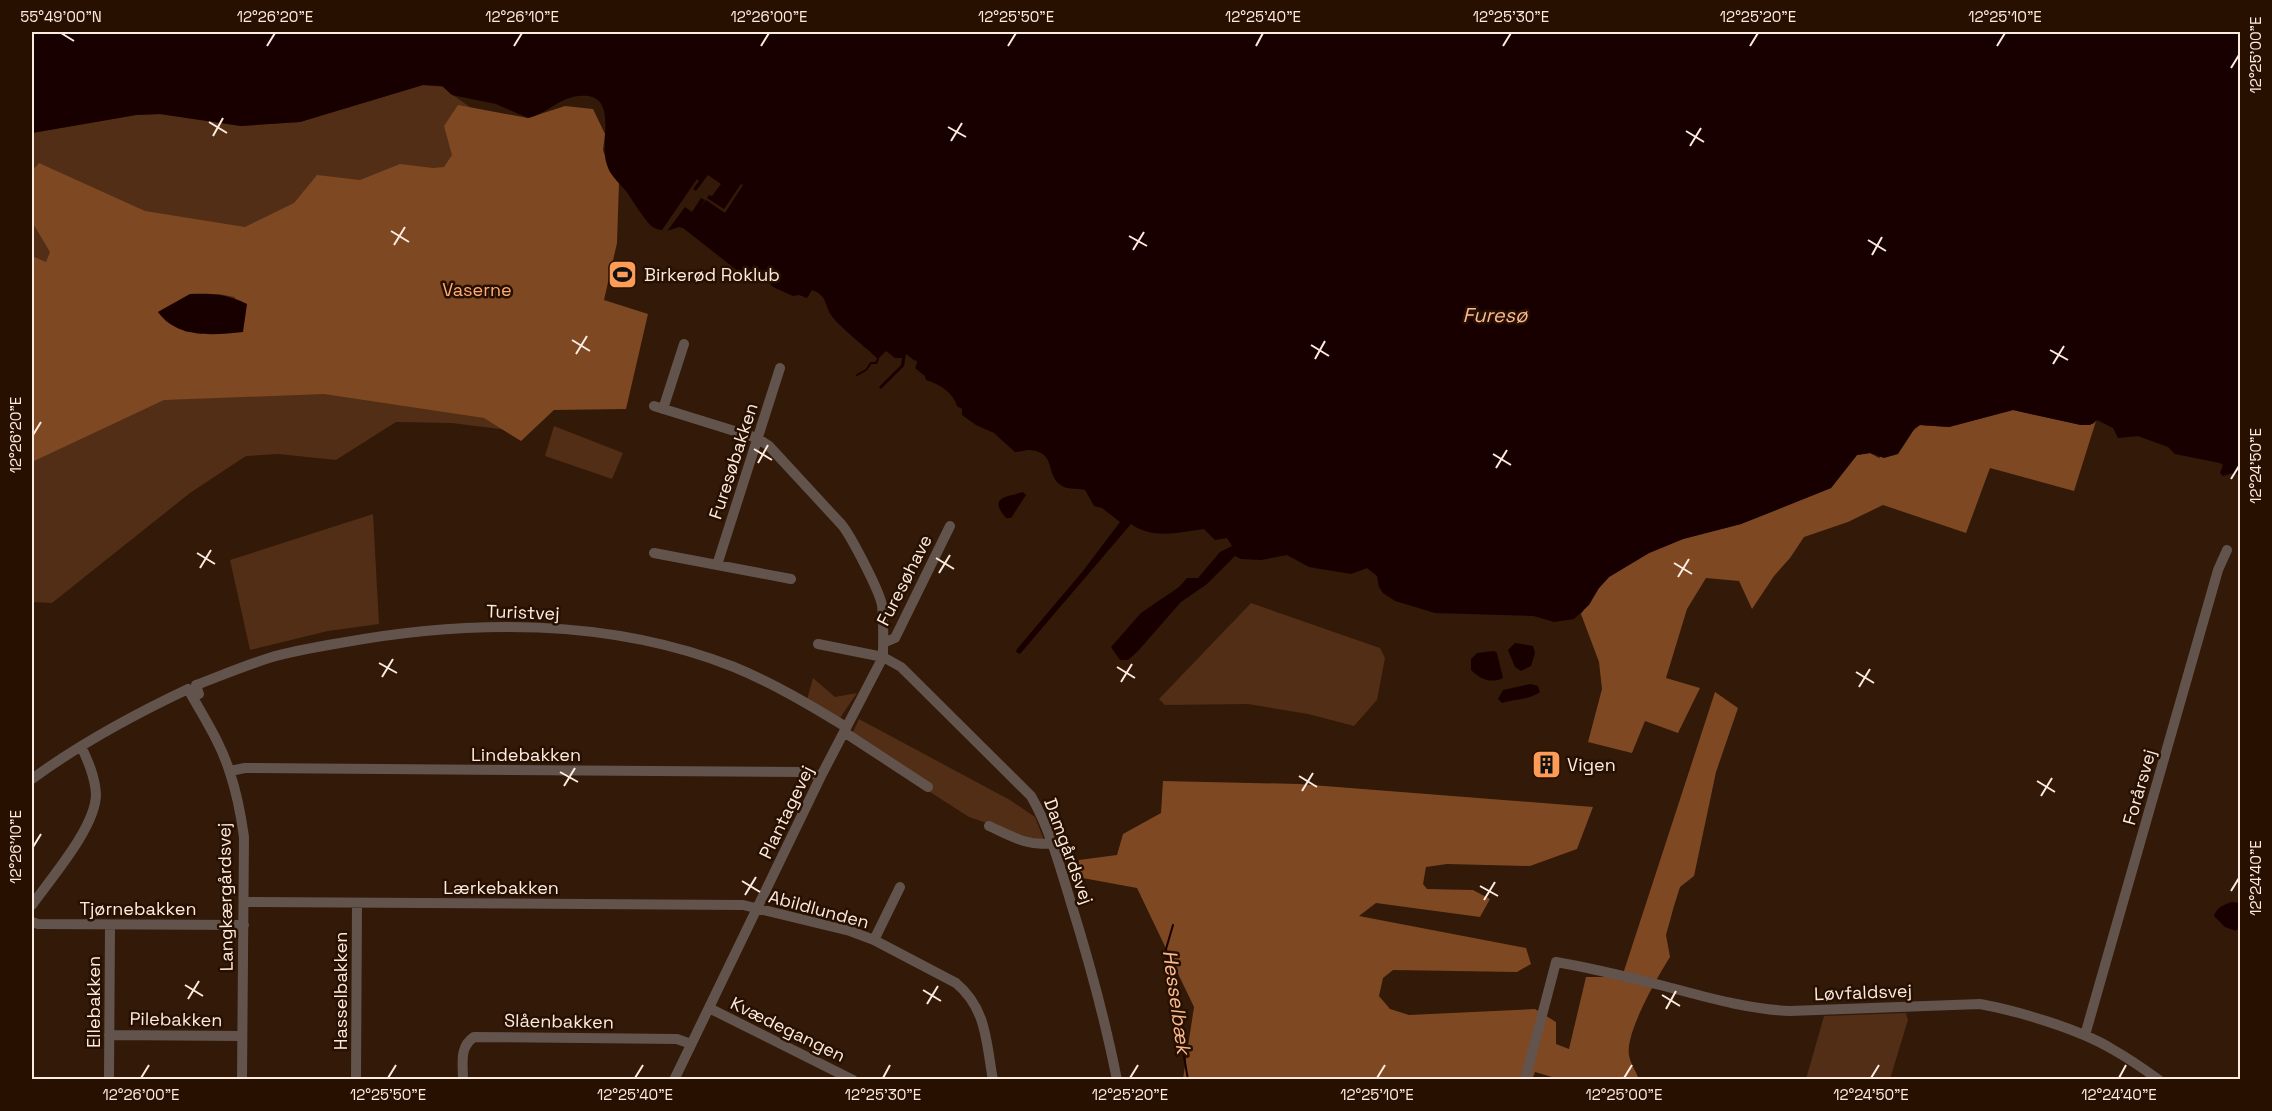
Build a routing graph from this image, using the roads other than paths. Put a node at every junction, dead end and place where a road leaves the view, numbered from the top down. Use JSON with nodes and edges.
{"nodes":[{"id":1,"x":684,"y":344,"type":"dead end"},
{"id":2,"x":780,"y":368,"type":"dead end"},
{"id":3,"x":757,"y":438,"type":"junction"},
{"id":4,"x":950,"y":526,"type":"dead end"},
{"id":5,"x":2227,"y":550,"type":"dead end"},
{"id":6,"x":654,"y":553,"type":"dead end"},
{"id":7,"x":717,"y":565,"type":"junction"},
{"id":8,"x":791,"y":579,"type":"dead end"},
{"id":9,"x":883,"y":643,"type":"junction"},
{"id":10,"x":818,"y":644,"type":"dead end"},
{"id":11,"x":883,"y":657,"type":"junction"},
{"id":12,"x":200,"y":694,"type":"dead end"},
{"id":13,"x":845,"y":729,"type":"junction"},
{"id":14,"x":81,"y":746,"type":"junction"},
{"id":15,"x":230,"y":771,"type":"junction"},
{"id":16,"x":821,"y":777,"type":"junction"},
{"id":17,"x":32,"y":779,"type":"edge"},
{"id":18,"x":928,"y":787,"type":"dead end"},
{"id":19,"x":988,"y":826,"type":"dead end"},
{"id":20,"x":1051,"y":843,"type":"junction"},
{"id":21,"x":900,"y":887,"type":"dead end"},
{"id":22,"x":244,"y":902,"type":"junction"},
{"id":23,"x":357,"y":903,"type":"junction"},
{"id":24,"x":32,"y":905,"type":"edge"},
{"id":25,"x":757,"y":909,"type":"junction"},
{"id":26,"x":32,"y":922,"type":"edge"},
{"id":27,"x":110,"y":925,"type":"junction"},
{"id":28,"x":244,"y":925,"type":"junction"},
{"id":29,"x":874,"y":940,"type":"junction"},
{"id":30,"x":709,"y":1008,"type":"junction"},
{"id":31,"x":109,"y":1035,"type":"junction"},
{"id":32,"x":2085,"y":1035,"type":"junction"},
{"id":33,"x":242,"y":1036,"type":"junction"},
{"id":34,"x":691,"y":1044,"type":"junction"},
{"id":35,"x":109,"y":1080,"type":"edge"},
{"id":36,"x":242,"y":1080,"type":"edge"},
{"id":37,"x":356,"y":1080,"type":"edge"},
{"id":38,"x":463,"y":1080,"type":"edge"},
{"id":39,"x":674,"y":1080,"type":"edge"},
{"id":40,"x":853,"y":1080,"type":"edge"},
{"id":41,"x":993,"y":1080,"type":"edge"},
{"id":42,"x":1117,"y":1080,"type":"edge"},
{"id":43,"x":1525,"y":1080,"type":"edge"},
{"id":44,"x":2159,"y":1080,"type":"edge"}],
"edges":[{"from":1,"to":3,"type":"street","name":"Plantagevej"},
{"from":2,"to":3,"type":"street","name":"Furesøbakken"},
{"from":3,"to":7,"type":"street","name":"Furesøbakken"},
{"from":3,"to":9,"type":"street","name":"Plantagevej"},
{"from":4,"to":9,"type":"street","name":"Furesøhave"},
{"from":5,"to":32,"type":"street","name":"Forårsvej"},
{"from":6,"to":7,"type":"street"},
{"from":7,"to":8,"type":"street"},
{"from":9,"to":11,"type":"street","name":"Plantagevej"},
{"from":10,"to":11,"type":"street"},
{"from":11,"to":13,"type":"street","name":"Plantagevej"},
{"from":11,"to":20,"type":"street","name":"Damgårdsvej"},
{"from":12,"to":13,"type":"street","name":"Turistvej"},
{"from":13,"to":16,"type":"street","name":"Plantagevej"},
{"from":13,"to":18,"type":"street","name":"Turistvej"},
{"from":14,"to":15,"type":"street","name":"Langkærgårdsvej"},
{"from":14,"to":17,"type":"street"},
{"from":14,"to":24,"type":"street"},
{"from":15,"to":16,"type":"street","name":"Lindebakken"},
{"from":15,"to":22,"type":"street","name":"Langkærgårdsvej"},
{"from":16,"to":25,"type":"street","name":"Plantagevej"},
{"from":19,"to":20,"type":"street"},
{"from":20,"to":42,"type":"street","name":"Damgårdsvej"},
{"from":21,"to":29,"type":"street","name":"Abildlunden"},
{"from":22,"to":23,"type":"street","name":"Lærkebakken"},
{"from":22,"to":28,"type":"street","name":"Langkærgårdsvej"},
{"from":23,"to":25,"type":"street","name":"Lærkebakken"},
{"from":23,"to":37,"type":"street","name":"Hasselbakken"},
{"from":25,"to":29,"type":"street","name":"Abildlunden"},
{"from":25,"to":30,"type":"street","name":"Plantagevej"},
{"from":26,"to":27,"type":"street","name":"Tjørnebakken"},
{"from":27,"to":28,"type":"street","name":"Tjørnebakken"},
{"from":27,"to":31,"type":"street","name":"Ellebakken"},
{"from":28,"to":33,"type":"street","name":"Langkærgårdsvej"},
{"from":29,"to":41,"type":"street","name":"Abildlunden"},
{"from":30,"to":34,"type":"street","name":"Plantagevej"},
{"from":30,"to":40,"type":"street","name":"Kvædegangen"},
{"from":31,"to":33,"type":"street","name":"Pilebakken"},
{"from":31,"to":35,"type":"street","name":"Ellebakken"},
{"from":32,"to":43,"type":"street","name":"Løvfaldsvej"},
{"from":32,"to":44,"type":"street","name":"Løvfaldsvej"},
{"from":33,"to":36,"type":"street","name":"Langkærgårdsvej"},
{"from":34,"to":38,"type":"street","name":"Slåenbakken"},
{"from":34,"to":39,"type":"street","name":"Plantagevej"}]}
